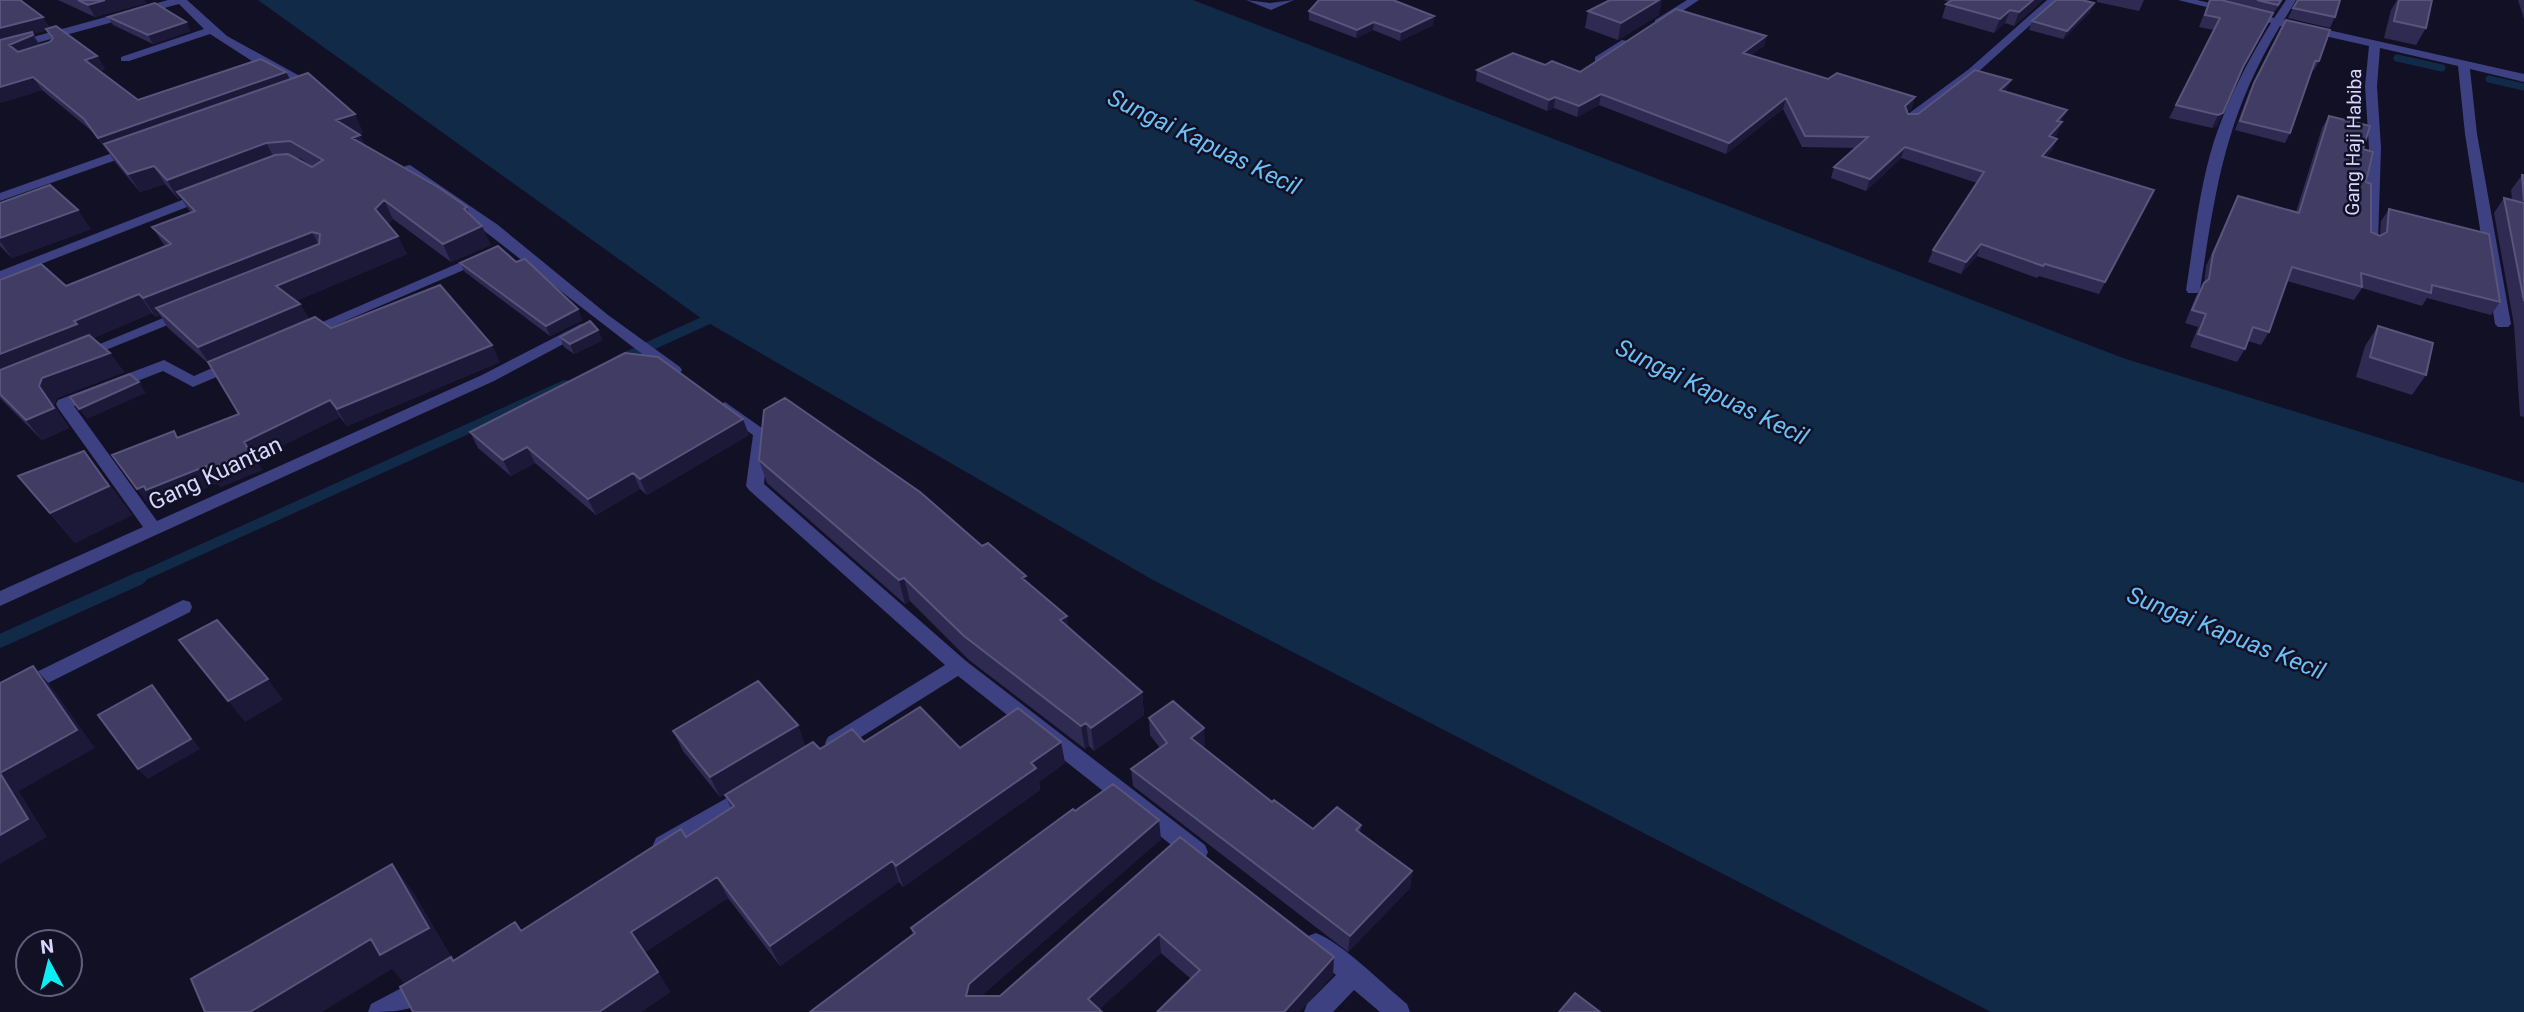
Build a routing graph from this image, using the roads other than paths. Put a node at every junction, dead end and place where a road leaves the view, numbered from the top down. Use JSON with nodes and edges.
{"nodes":[{"id":1,"x":181,"y":0,"type":"edge"},
{"id":2,"x":1251,"y":0,"type":"edge"},
{"id":3,"x":1290,"y":0,"type":"edge"},
{"id":4,"x":1695,"y":0,"type":"edge"},
{"id":5,"x":2053,"y":0,"type":"edge"},
{"id":6,"x":2183,"y":0,"type":"edge"},
{"id":7,"x":2291,"y":0,"type":"edge"},
{"id":8,"x":2211,"y":3,"type":"edge"},
{"id":9,"x":2277,"y":21,"type":"junction"},
{"id":10,"x":214,"y":29,"type":"junction"},
{"id":11,"x":1647,"y":30,"type":"edge"},
{"id":12,"x":1635,"y":37,"type":"edge"},
{"id":13,"x":44,"y":38,"type":"junction"},
{"id":14,"x":2375,"y":44,"type":"junction"},
{"id":15,"x":0,"y":50,"type":"edge"},
{"id":16,"x":52,"y":51,"type":"edge"},
{"id":17,"x":125,"y":59,"type":"dead end"},
{"id":18,"x":1600,"y":59,"type":"edge"},
{"id":19,"x":2464,"y":64,"type":"junction"},
{"id":20,"x":2524,"y":78,"type":"edge"},
{"id":21,"x":290,"y":92,"type":"edge"},
{"id":22,"x":1908,"y":120,"type":"edge"},
{"id":23,"x":141,"y":147,"type":"edge"},
{"id":24,"x":410,"y":169,"type":"edge"},
{"id":25,"x":217,"y":191,"type":"edge"},
{"id":26,"x":0,"y":197,"type":"edge"},
{"id":27,"x":507,"y":239,"type":"junction"},
{"id":28,"x":2371,"y":242,"type":"edge"},
{"id":29,"x":0,"y":276,"type":"edge"},
{"id":30,"x":2193,"y":289,"type":"dead end"},
{"id":31,"x":194,"y":309,"type":"edge"},
{"id":32,"x":603,"y":318,"type":"junction"},
{"id":33,"x":2502,"y":324,"type":"dead end"},
{"id":34,"x":294,"y":338,"type":"edge"},
{"id":35,"x":244,"y":360,"type":"edge"},
{"id":36,"x":65,"y":362,"type":"edge"},
{"id":37,"x":687,"y":379,"type":"edge"},
{"id":38,"x":708,"y":395,"type":"edge"},
{"id":39,"x":154,"y":528,"type":"junction"},
{"id":40,"x":0,"y":599,"type":"edge"},
{"id":41,"x":183,"y":607,"type":"dead end"},
{"id":42,"x":959,"y":666,"type":"junction"},
{"id":43,"x":0,"y":699,"type":"edge"},
{"id":44,"x":818,"y":753,"type":"edge"},
{"id":45,"x":771,"y":782,"type":"edge"},
{"id":46,"x":1180,"y":839,"type":"junction"},
{"id":47,"x":1160,"y":858,"type":"edge"},
{"id":48,"x":641,"y":859,"type":"edge"},
{"id":49,"x":1213,"y":864,"type":"edge"},
{"id":50,"x":1299,"y":932,"type":"edge"},
{"id":51,"x":1354,"y":974,"type":"junction"},
{"id":52,"x":440,"y":978,"type":"edge"},
{"id":53,"x":380,"y":1012,"type":"edge"},
{"id":54,"x":1316,"y":1012,"type":"edge"},
{"id":55,"x":1398,"y":1012,"type":"edge"}],
"edges":[{"from":1,"to":10,"type":"street"},
{"from":1,"to":13,"type":"street"},
{"from":2,"to":3,"type":"street"},
{"from":4,"to":11,"type":"street"},
{"from":5,"to":22,"type":"street"},
{"from":6,"to":8,"type":"street"},
{"from":7,"to":9,"type":"street"},
{"from":8,"to":9,"type":"street"},
{"from":9,"to":14,"type":"street"},
{"from":9,"to":30,"type":"street"},
{"from":10,"to":17,"type":"street"},
{"from":10,"to":21,"type":"street"},
{"from":12,"to":18,"type":"street"},
{"from":13,"to":15,"type":"street"},
{"from":13,"to":16,"type":"street"},
{"from":14,"to":19,"type":"street"},
{"from":14,"to":28,"type":"street","name":"Gang Haji Habiba"},
{"from":19,"to":20,"type":"street"},
{"from":19,"to":33,"type":"street"},
{"from":23,"to":26,"type":"street"},
{"from":24,"to":27,"type":"street"},
{"from":25,"to":29,"type":"street"},
{"from":27,"to":32,"type":"street"},
{"from":27,"to":34,"type":"street"},
{"from":31,"to":36,"type":"street"},
{"from":32,"to":37,"type":"street"},
{"from":32,"to":39,"type":"street","name":"Gang Kuantan"},
{"from":35,"to":39,"type":"street"},
{"from":38,"to":42,"type":"street"},
{"from":39,"to":40,"type":"street","name":"Gang Kuantan"},
{"from":41,"to":43,"type":"street"},
{"from":42,"to":44,"type":"street"},
{"from":42,"to":46,"type":"street"},
{"from":45,"to":48,"type":"street"},
{"from":46,"to":47,"type":"street"},
{"from":46,"to":49,"type":"street"},
{"from":50,"to":51,"type":"street"},
{"from":51,"to":54,"type":"street"},
{"from":51,"to":55,"type":"street"},
{"from":52,"to":53,"type":"street"}]}
